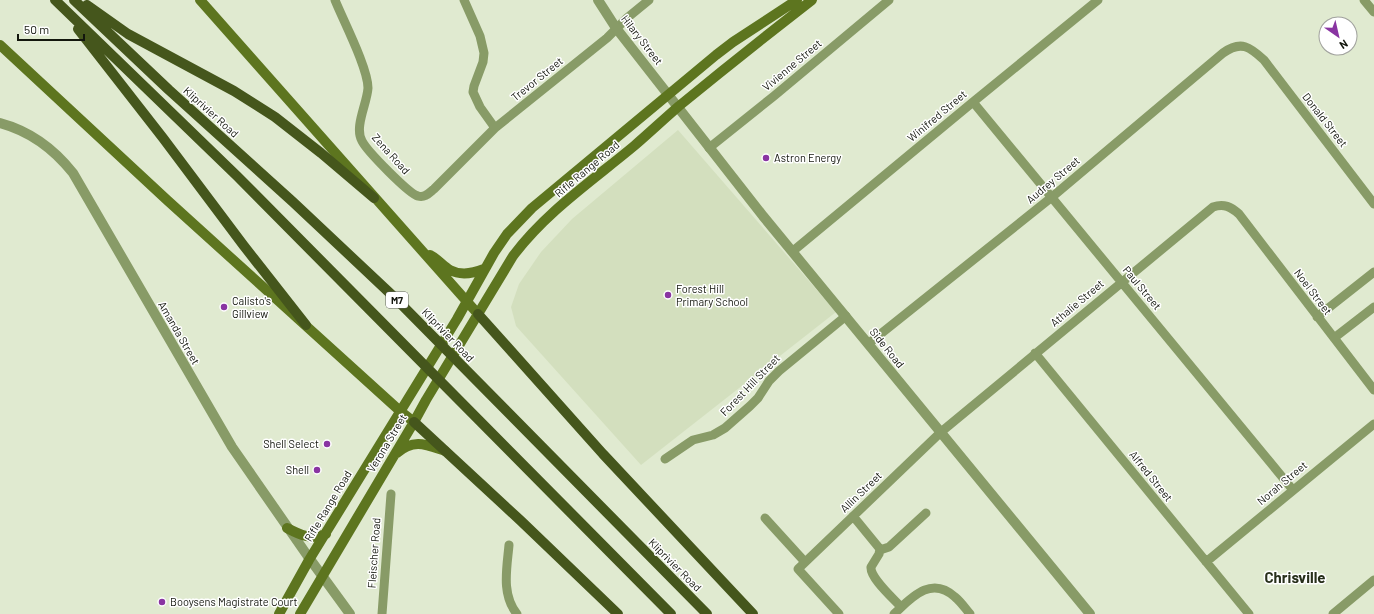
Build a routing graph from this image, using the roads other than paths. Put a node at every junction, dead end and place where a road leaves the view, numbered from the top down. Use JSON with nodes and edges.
{"nodes":[{"id":1,"x":74,"y":0,"type":"edge"},
{"id":2,"x":78,"y":0,"type":"edge"},
{"id":3,"x":200,"y":0,"type":"edge"},
{"id":4,"x":334,"y":0,"type":"edge"},
{"id":5,"x":464,"y":0,"type":"edge"},
{"id":6,"x":598,"y":0,"type":"edge"},
{"id":7,"x":649,"y":0,"type":"edge"},
{"id":8,"x":797,"y":0,"type":"edge"},
{"id":9,"x":812,"y":0,"type":"edge"},
{"id":10,"x":889,"y":0,"type":"edge"},
{"id":11,"x":1098,"y":0,"type":"edge"},
{"id":12,"x":1364,"y":0,"type":"edge"},
{"id":13,"x":57,"y":1,"type":"edge"},
{"id":14,"x":1374,"y":12,"type":"edge"},
{"id":15,"x":616,"y":28,"type":"junction"},
{"id":16,"x":0,"y":44,"type":"edge"},
{"id":17,"x":1255,"y":52,"type":"joint"},
{"id":18,"x":669,"y":94,"type":"junction"},
{"id":19,"x":973,"y":102,"type":"junction"},
{"id":20,"x":678,"y":107,"type":"junction"},
{"id":21,"x":0,"y":123,"type":"edge"},
{"id":22,"x":496,"y":128,"type":"junction"},
{"id":23,"x":622,"y":133,"type":"junction"},
{"id":24,"x":634,"y":145,"type":"junction"},
{"id":25,"x":709,"y":148,"type":"junction"},
{"id":26,"x":443,"y":181,"type":"joint"},
{"id":27,"x":1052,"y":197,"type":"junction"},
{"id":28,"x":374,"y":198,"type":"junction"},
{"id":29,"x":1374,"y":204,"type":"edge"},
{"id":30,"x":1233,"y":209,"type":"joint"},
{"id":31,"x":793,"y":251,"type":"junction"},
{"id":32,"x":424,"y":254,"type":"junction"},
{"id":33,"x":484,"y":270,"type":"junction"},
{"id":34,"x":1374,"y":272,"type":"edge"},
{"id":35,"x":1121,"y":282,"type":"junction"},
{"id":36,"x":466,"y":301,"type":"junction"},
{"id":37,"x":1374,"y":307,"type":"edge"},
{"id":38,"x":478,"y":314,"type":"junction"},
{"id":39,"x":846,"y":316,"type":"junction"},
{"id":40,"x":1317,"y":317,"type":"junction"},
{"id":41,"x":456,"y":319,"type":"joint"},
{"id":42,"x":306,"y":325,"type":"junction"},
{"id":43,"x":1334,"y":338,"type":"junction"},
{"id":44,"x":868,"y":344,"type":"junction"},
{"id":45,"x":1035,"y":353,"type":"junction"},
{"id":46,"x":1374,"y":390,"type":"edge"},
{"id":47,"x":426,"y":400,"type":"joint"},
{"id":48,"x":400,"y":411,"type":"junction"},
{"id":49,"x":414,"y":422,"type":"junction"},
{"id":50,"x":1374,"y":424,"type":"edge"},
{"id":51,"x":941,"y":432,"type":"junction"},
{"id":52,"x":445,"y":452,"type":"junction"},
{"id":53,"x":392,"y":458,"type":"junction"},
{"id":54,"x":665,"y":459,"type":"dead end"},
{"id":55,"x":1293,"y":490,"type":"junction"},
{"id":56,"x":391,"y":494,"type":"dead end"},
{"id":57,"x":926,"y":513,"type":"dead end"},
{"id":58,"x":853,"y":516,"type":"junction"},
{"id":59,"x":765,"y":518,"type":"dead end"},
{"id":60,"x":287,"y":528,"type":"junction"},
{"id":61,"x":326,"y":534,"type":"junction"},
{"id":62,"x":510,"y":545,"type":"dead end"},
{"id":63,"x":880,"y":550,"type":"junction"},
{"id":64,"x":310,"y":560,"type":"junction"},
{"id":65,"x":805,"y":562,"type":"junction"},
{"id":66,"x":1206,"y":562,"type":"junction"},
{"id":67,"x":322,"y":576,"type":"junction"},
{"id":68,"x":1374,"y":580,"type":"edge"},
{"id":69,"x":901,"y":607,"type":"junction"},
{"id":70,"x":279,"y":614,"type":"edge"},
{"id":71,"x":300,"y":614,"type":"edge"},
{"id":72,"x":350,"y":614,"type":"edge"},
{"id":73,"x":382,"y":614,"type":"edge"},
{"id":74,"x":517,"y":614,"type":"edge"},
{"id":75,"x":618,"y":614,"type":"edge"},
{"id":76,"x":671,"y":614,"type":"edge"},
{"id":77,"x":707,"y":614,"type":"edge"},
{"id":78,"x":753,"y":614,"type":"edge"},
{"id":79,"x":839,"y":614,"type":"edge"},
{"id":80,"x":894,"y":614,"type":"edge"},
{"id":81,"x":970,"y":614,"type":"edge"},
{"id":82,"x":1090,"y":614,"type":"edge"},
{"id":83,"x":1249,"y":614,"type":"edge"},
{"id":84,"x":1333,"y":614,"type":"edge"}],
"edges":[{"from":1,"to":77,"type":"main road","name":"Kliprivier Road","number":"M7"},
{"from":2,"to":28,"type":"main road"},
{"from":3,"to":28,"type":"main road"},
{"from":4,"to":26,"type":"street","name":"Zena Road"},
{"from":5,"to":22,"type":"street"},
{"from":6,"to":15,"type":"street","name":"Hilary Street"},
{"from":7,"to":15,"type":"street","name":"Trevor Street"},
{"from":8,"to":18,"type":"main road","name":"Rifle Range Road"},
{"from":9,"to":20,"type":"main road","name":"Rifle Range Road"},
{"from":10,"to":25,"type":"street","name":"Vivienne Street"},
{"from":11,"to":19,"type":"street","name":"Winifred Street"},
{"from":12,"to":14,"type":"street"},
{"from":13,"to":42,"type":"main road"},
{"from":13,"to":76,"type":"main road","number":"M7"},
{"from":15,"to":18,"type":"street","name":"Hilary Street"},
{"from":15,"to":22,"type":"street","name":"Trevor Street"},
{"from":16,"to":42,"type":"main road"},
{"from":17,"to":27,"type":"street","name":"Audrey Street"},
{"from":17,"to":29,"type":"street","name":"Donald Street"},
{"from":18,"to":20,"type":"street","name":"Side Road"},
{"from":18,"to":23,"type":"main road","name":"Rifle Range Road"},
{"from":19,"to":27,"type":"street","name":"Paul Street"},
{"from":19,"to":31,"type":"street","name":"Winifred Street"},
{"from":20,"to":24,"type":"main road","name":"Rifle Range Road"},
{"from":20,"to":25,"type":"street","name":"Side Road"},
{"from":21,"to":60,"type":"street","name":"Amanda Street"},
{"from":22,"to":26,"type":"street","name":"Trevor Street"},
{"from":23,"to":24,"type":"main road"},
{"from":23,"to":33,"type":"main road","name":"Rifle Range Road"},
{"from":24,"to":38,"type":"main road","name":"Rifle Range Road"},
{"from":25,"to":31,"type":"street","name":"Side Road"},
{"from":27,"to":35,"type":"street","name":"Paul Street"},
{"from":27,"to":44,"type":"street","name":"Audrey Street"},
{"from":28,"to":32,"type":"main road"},
{"from":30,"to":35,"type":"street","name":"Athalie Street"},
{"from":30,"to":40,"type":"street","name":"Noel Street"},
{"from":31,"to":39,"type":"street","name":"Side Road"},
{"from":32,"to":33,"type":"main road"},
{"from":32,"to":36,"type":"main road"},
{"from":33,"to":36,"type":"main road","name":"Rifle Range Road"},
{"from":34,"to":40,"type":"street"},
{"from":35,"to":45,"type":"street","name":"Athalie Street"},
{"from":35,"to":55,"type":"street","name":"Paul Street"},
{"from":36,"to":38,"type":"main road"},
{"from":36,"to":41,"type":"main road","name":"Rifle Range Road"},
{"from":37,"to":43,"type":"street"},
{"from":38,"to":47,"type":"main road","name":"Rifle Range Road"},
{"from":38,"to":78,"type":"main road"},
{"from":39,"to":44,"type":"street","name":"Side Road"},
{"from":39,"to":54,"type":"street","name":"Forest Hill Street"},
{"from":40,"to":43,"type":"street","name":"Noel Street"},
{"from":41,"to":48,"type":"main road","name":"Verona Street"},
{"from":42,"to":48,"type":"main road"},
{"from":43,"to":46,"type":"street","name":"Noel Street"},
{"from":44,"to":51,"type":"street","name":"Side Road"},
{"from":45,"to":51,"type":"street","name":"Athalie Street"},
{"from":45,"to":66,"type":"street","name":"Alfred Street"},
{"from":47,"to":49,"type":"main road","name":"Verona Street"},
{"from":48,"to":49,"type":"main road"},
{"from":48,"to":61,"type":"main road","name":"Rifle Range Road"},
{"from":49,"to":52,"type":"main road"},
{"from":49,"to":53,"type":"main road","name":"Verona Street"},
{"from":50,"to":55,"type":"street","name":"Norah Street"},
{"from":51,"to":58,"type":"street","name":"Allin Street"},
{"from":51,"to":82,"type":"street","name":"Side Road"},
{"from":52,"to":53,"type":"main road"},
{"from":52,"to":75,"type":"main road"},
{"from":53,"to":67,"type":"main road","name":"Verona Street"},
{"from":55,"to":66,"type":"street","name":"Norah Street"},
{"from":56,"to":73,"type":"street","name":"Fleischer Road"},
{"from":57,"to":63,"type":"street"},
{"from":58,"to":63,"type":"street"},
{"from":58,"to":65,"type":"street","name":"Allin Street"},
{"from":59,"to":65,"type":"street"},
{"from":60,"to":61,"type":"main road"},
{"from":60,"to":64,"type":"street","name":"Amanda Street"},
{"from":61,"to":64,"type":"main road","name":"Rifle Range Road"},
{"from":62,"to":74,"type":"street"},
{"from":63,"to":69,"type":"street"},
{"from":64,"to":67,"type":"street","name":"Amanda Street"},
{"from":64,"to":70,"type":"main road","name":"Rifle Range Road"},
{"from":65,"to":79,"type":"street","name":"Allin Street"},
{"from":66,"to":83,"type":"street","name":"Alfred Street"},
{"from":67,"to":71,"type":"main road"},
{"from":67,"to":72,"type":"street","name":"Amanda Street"},
{"from":68,"to":84,"type":"street"},
{"from":69,"to":80,"type":"street"},
{"from":69,"to":81,"type":"street"}]}
